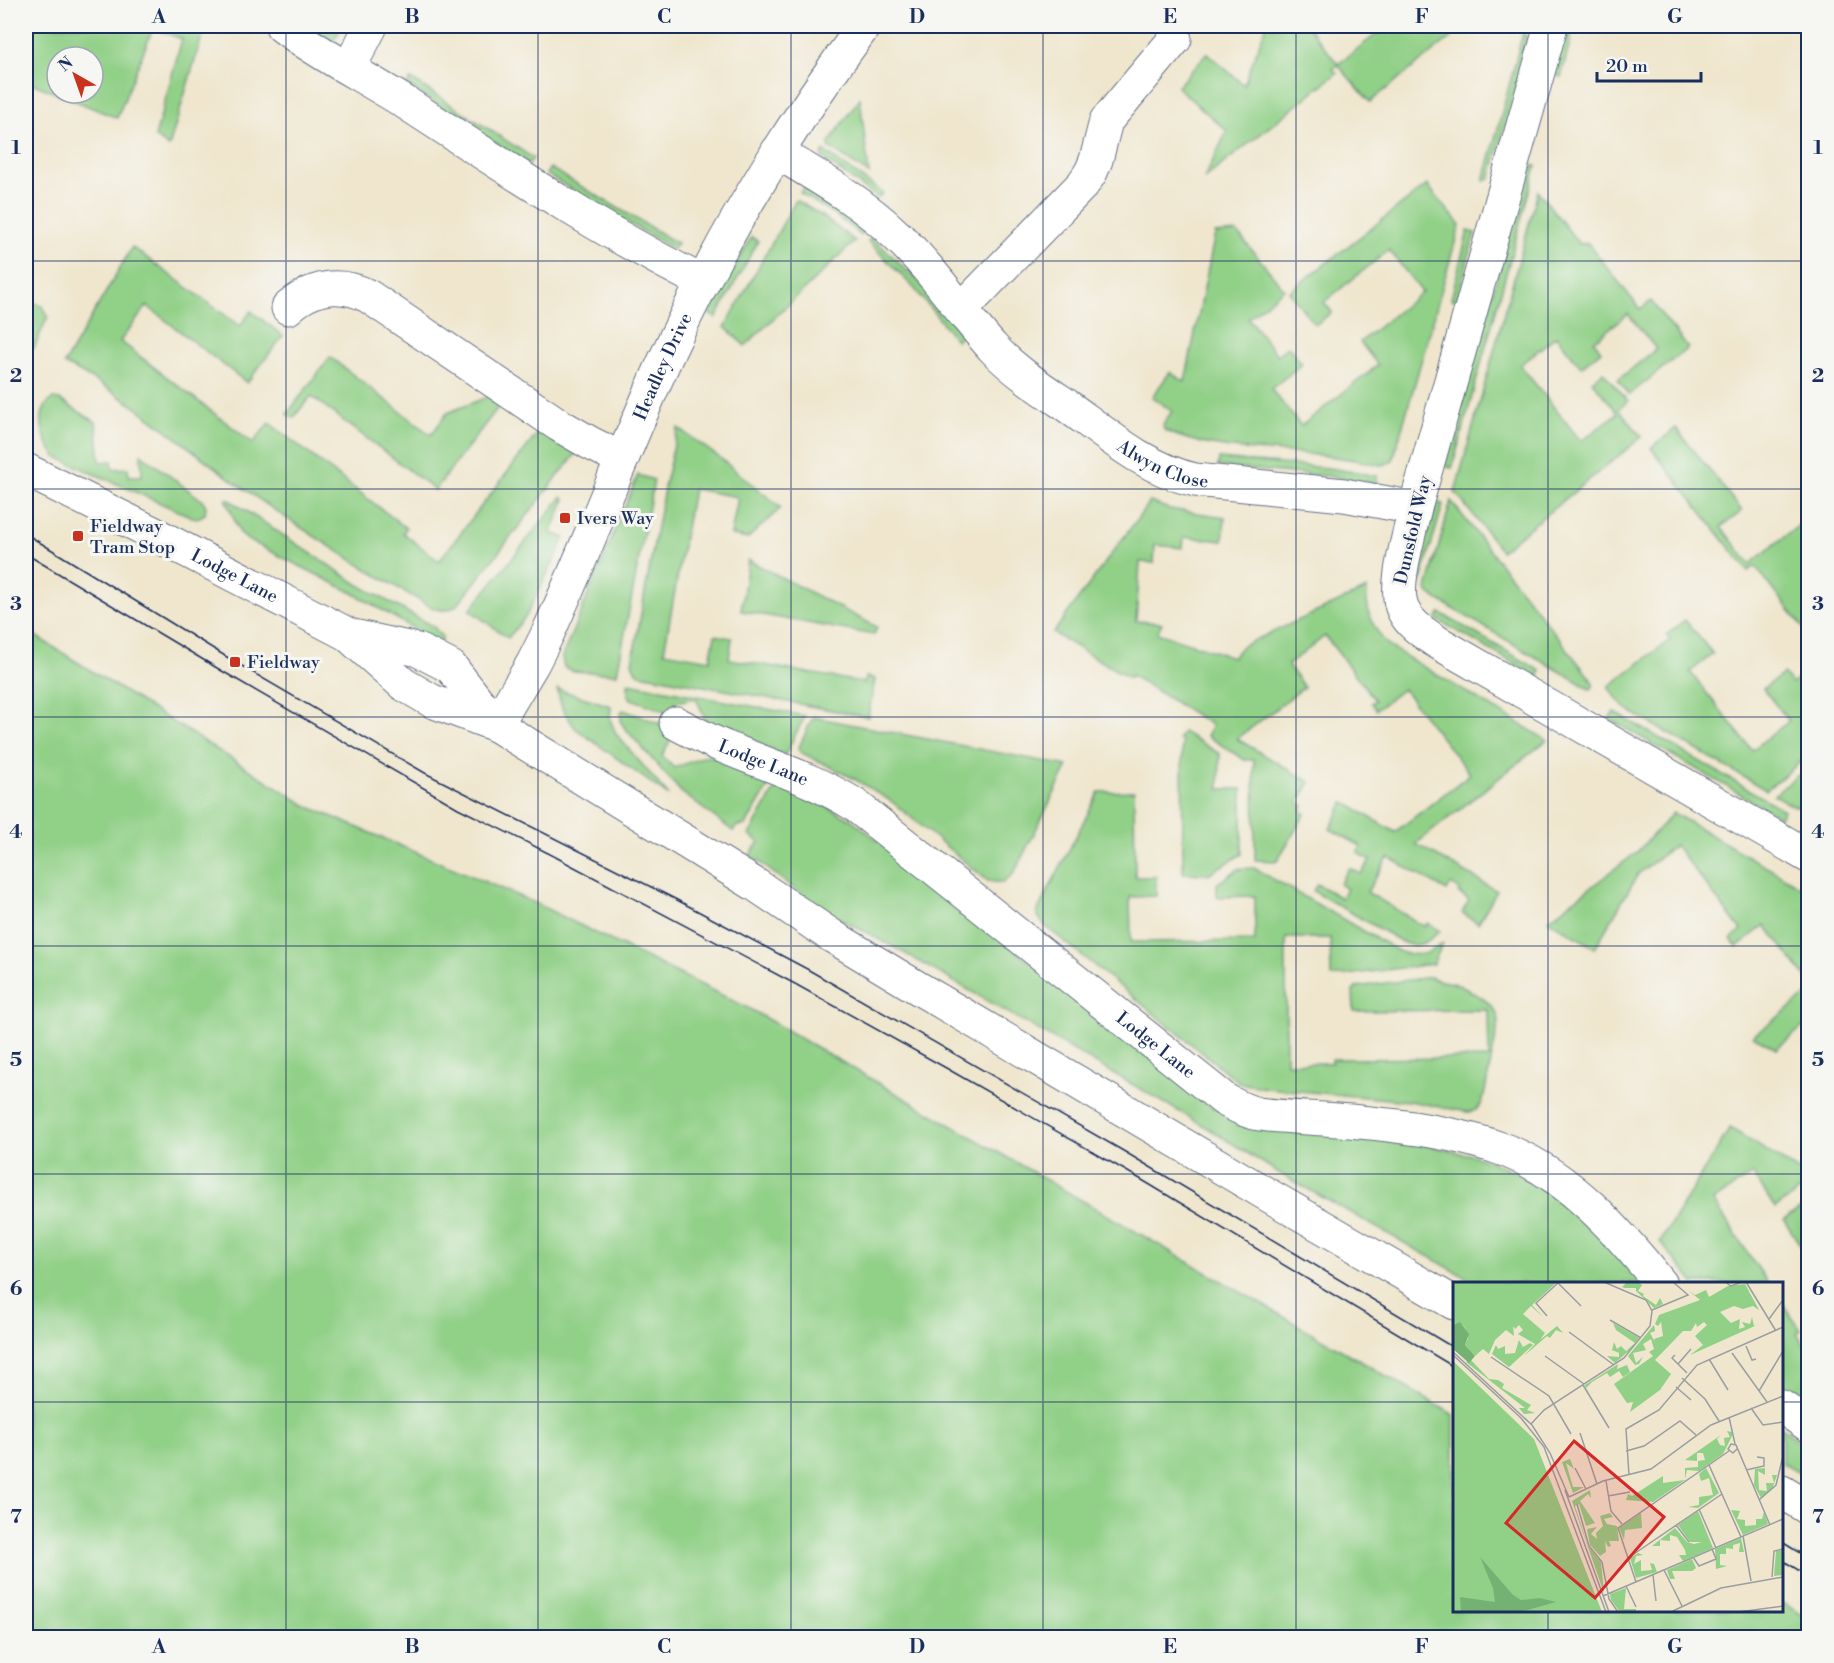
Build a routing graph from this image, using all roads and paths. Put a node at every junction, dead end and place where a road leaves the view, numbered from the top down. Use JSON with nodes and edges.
{"nodes":[{"id":1,"x":282,"y":26,"type":"edge"},
{"id":2,"x":371,"y":26,"type":"edge"},
{"id":3,"x":864,"y":26,"type":"edge"},
{"id":4,"x":1551,"y":26,"type":"edge"},
{"id":5,"x":1175,"y":39,"type":"dead end"},
{"id":6,"x":349,"y":68,"type":"junction"},
{"id":7,"x":777,"y":152,"type":"junction"},
{"id":8,"x":703,"y":282,"type":"junction"},
{"id":9,"x":288,"y":308,"type":"dead end"},
{"id":10,"x":960,"y":310,"type":"junction"},
{"id":11,"x":622,"y":459,"type":"junction"},
{"id":12,"x":26,"y":470,"type":"edge"},
{"id":13,"x":1415,"y":508,"type":"junction"},
{"id":14,"x":676,"y":723,"type":"dead end"},
{"id":15,"x":496,"y":725,"type":"junction"},
{"id":16,"x":1809,"y":856,"type":"edge"},
{"id":17,"x":1659,"y":1282,"type":"edge"},
{"id":18,"x":1453,"y":1302,"type":"edge"},
{"id":19,"x":1783,"y":1408,"type":"edge"},
{"id":20,"x":1809,"y":1425,"type":"edge"},
{"id":21,"x":1783,"y":1493,"type":"edge"},
{"id":22,"x":1809,"y":1508,"type":"edge"}],
"edges":[{"from":1,"to":6,"type":"street"},
{"from":2,"to":6,"type":"street"},
{"from":3,"to":7,"type":"street","name":"Headley Drive"},
{"from":4,"to":13,"type":"street","name":"Dunsfold Way"},
{"from":5,"to":10,"type":"street"},
{"from":6,"to":8,"type":"street"},
{"from":7,"to":8,"type":"street","name":"Headley Drive"},
{"from":7,"to":10,"type":"street","name":"Alwyn Close"},
{"from":8,"to":11,"type":"street","name":"Headley Drive"},
{"from":9,"to":11,"type":"street"},
{"from":10,"to":13,"type":"street","name":"Alwyn Close"},
{"from":11,"to":15,"type":"street","name":"Headley Drive"},
{"from":12,"to":15,"type":"street","name":"Lodge Lane"},
{"from":13,"to":16,"type":"street","name":"Dunsfold Way"},
{"from":14,"to":17,"type":"street","name":"Lodge Lane"},
{"from":15,"to":18,"type":"street","name":"Lodge Lane"},
{"from":19,"to":20,"type":"street"},
{"from":21,"to":22,"type":"street"}]}
